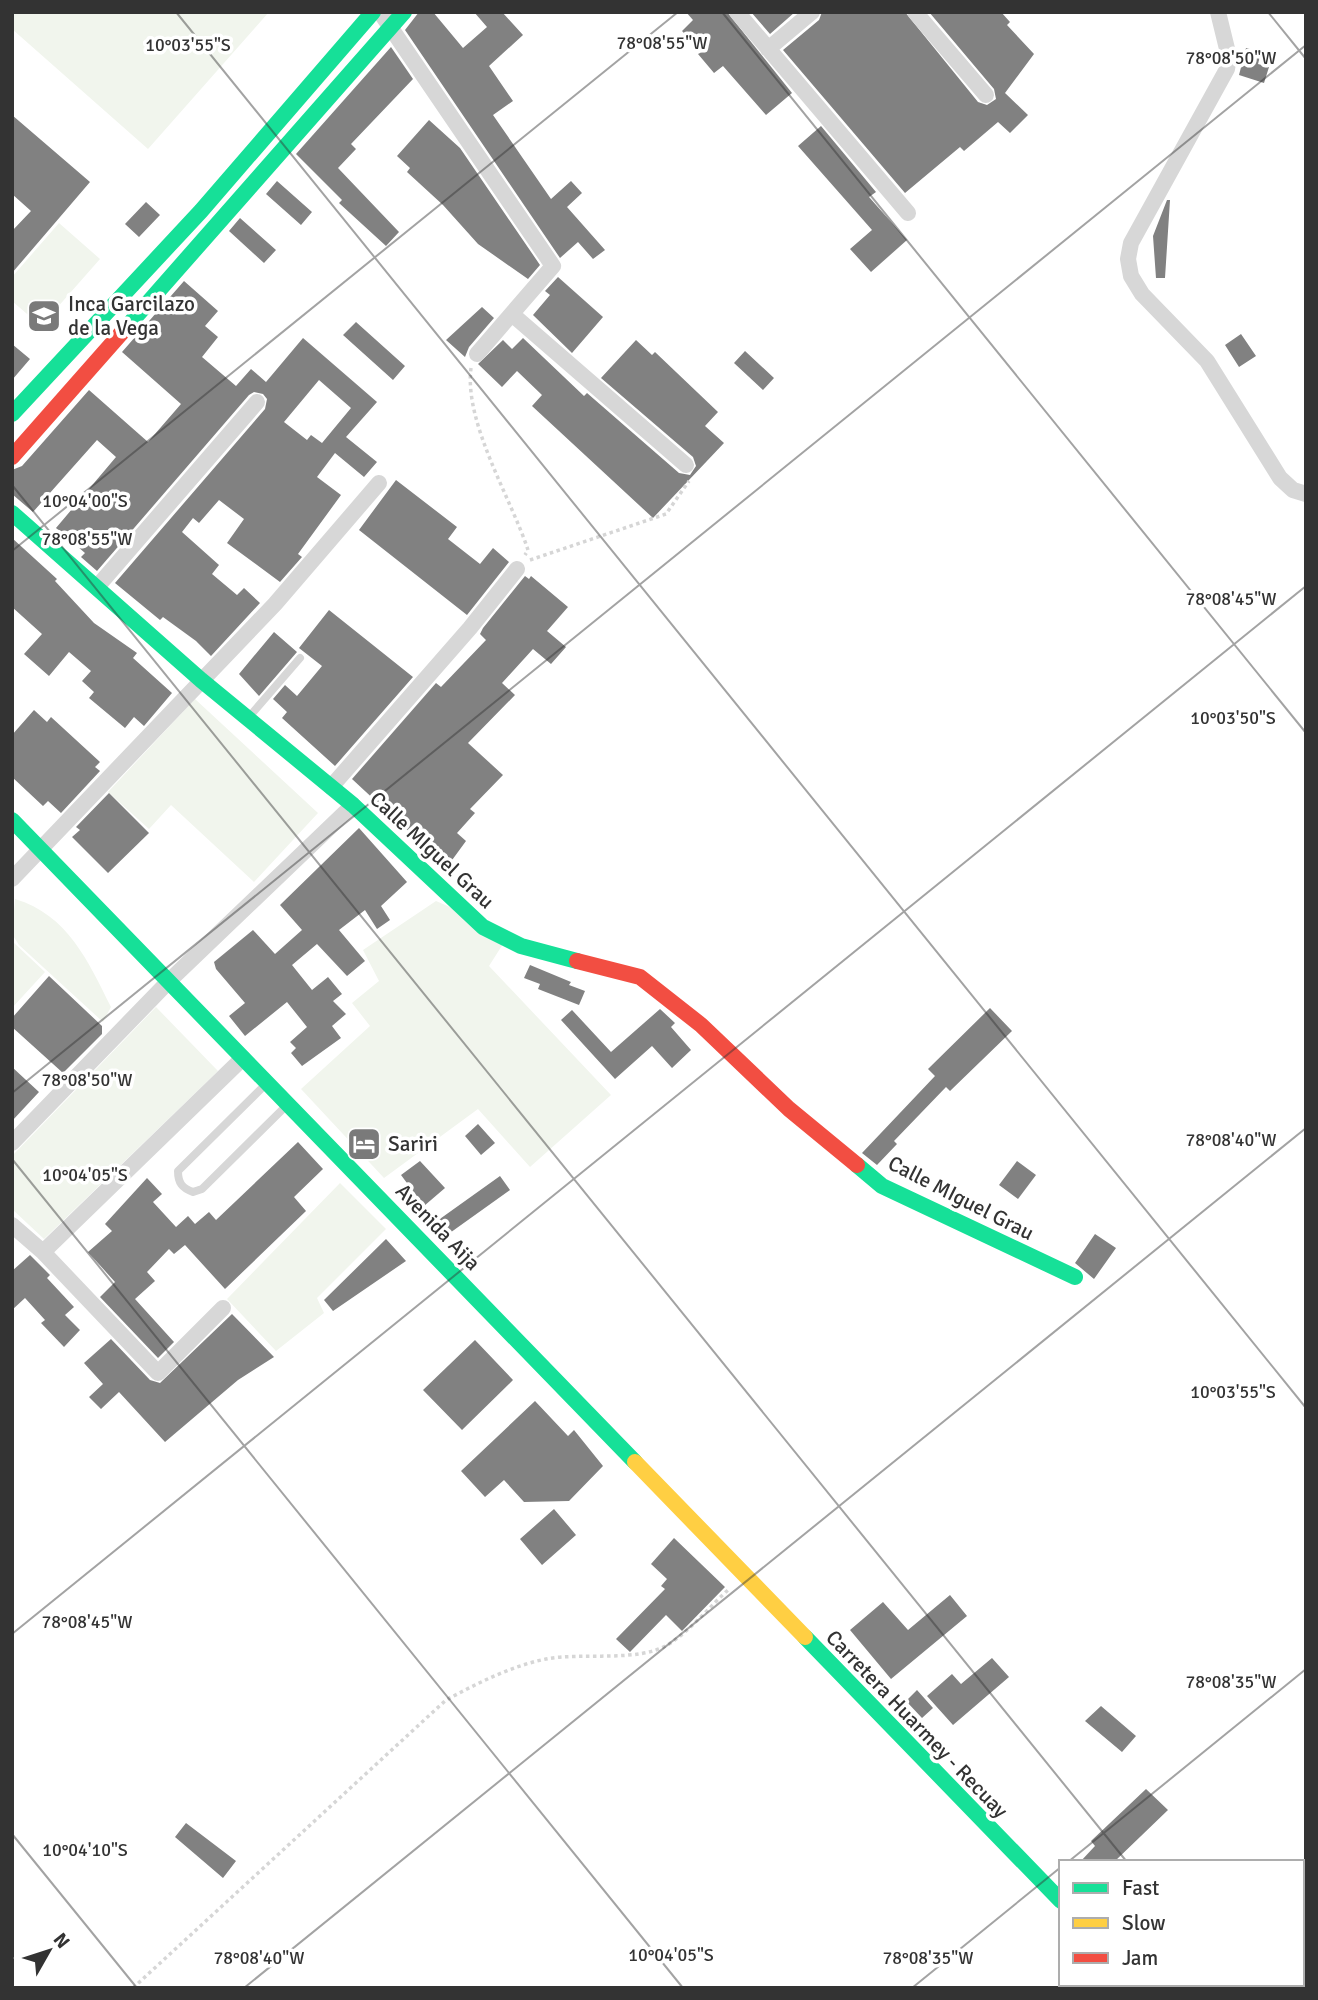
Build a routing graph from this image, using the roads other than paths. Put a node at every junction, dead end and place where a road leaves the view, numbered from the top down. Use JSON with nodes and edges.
{"nodes":[{"id":1,"x":373,"y":12,"type":"edge"},
{"id":2,"x":380,"y":12,"type":"edge"},
{"id":3,"x":404,"y":12,"type":"edge"},
{"id":4,"x":737,"y":12,"type":"edge"},
{"id":5,"x":813,"y":12,"type":"edge"},
{"id":6,"x":915,"y":12,"type":"edge"},
{"id":7,"x":1218,"y":12,"type":"edge"},
{"id":8,"x":389,"y":28,"type":"junction"},
{"id":9,"x":768,"y":49,"type":"junction"},
{"id":10,"x":986,"y":96,"type":"dead end"},
{"id":11,"x":908,"y":213,"type":"dead end"},
{"id":12,"x":513,"y":314,"type":"junction"},
{"id":13,"x":477,"y":354,"type":"road end"},
{"id":14,"x":257,"y":402,"type":"dead end"},
{"id":15,"x":12,"y":414,"type":"edge"},
{"id":16,"x":12,"y":457,"type":"edge"},
{"id":17,"x":686,"y":465,"type":"road end"},
{"id":18,"x":379,"y":483,"type":"dead end"},
{"id":19,"x":1306,"y":494,"type":"edge"},
{"id":20,"x":12,"y":513,"type":"edge"},
{"id":21,"x":517,"y":569,"type":"road end"},
{"id":22,"x":96,"y":587,"type":"junction"},
{"id":23,"x":299,"y":658,"type":"dead end"},
{"id":24,"x":201,"y":680,"type":"junction"},
{"id":25,"x":248,"y":718,"type":"junction"},
{"id":26,"x":331,"y":787,"type":"junction"},
{"id":27,"x":353,"y":805,"type":"junction"},
{"id":28,"x":12,"y":820,"type":"edge"},
{"id":29,"x":40,"y":850,"type":"junction"},
{"id":30,"x":12,"y":879,"type":"edge"},
{"id":31,"x":169,"y":981,"type":"junction"},
{"id":32,"x":243,"y":1058,"type":"junction"},
{"id":33,"x":267,"y":1082,"type":"junction"},
{"id":34,"x":288,"y":1104,"type":"junction"},
{"id":35,"x":12,"y":1143,"type":"edge"},
{"id":36,"x":12,"y":1225,"type":"edge"},
{"id":37,"x":43,"y":1252,"type":"junction"},
{"id":38,"x":1075,"y":1277,"type":"dead end"},
{"id":39,"x":223,"y":1308,"type":"dead end"},
{"id":40,"x":743,"y":1576,"type":"joint"},
{"id":41,"x":1059,"y":1899,"type":"edge"}],
"edges":[{"from":1,"to":15,"type":"main road"},
{"from":2,"to":8,"type":"street"},
{"from":3,"to":8,"type":"main road"},
{"from":4,"to":9,"type":"street"},
{"from":5,"to":9,"type":"street"},
{"from":6,"to":10,"type":"street"},
{"from":7,"to":19,"type":"street"},
{"from":8,"to":12,"type":"street"},
{"from":8,"to":16,"type":"main road"},
{"from":9,"to":11,"type":"street"},
{"from":12,"to":13,"type":"street"},
{"from":12,"to":17,"type":"street"},
{"from":14,"to":22,"type":"street"},
{"from":18,"to":24,"type":"street"},
{"from":20,"to":22,"type":"main road","name":"Calle MIguel Grau"},
{"from":21,"to":26,"type":"street"},
{"from":22,"to":24,"type":"main road","name":"Calle MIguel Grau"},
{"from":23,"to":25,"type":"lane"},
{"from":24,"to":25,"type":"main road","name":"Calle MIguel Grau"},
{"from":24,"to":29,"type":"street"},
{"from":25,"to":26,"type":"main road","name":"Calle MIguel Grau"},
{"from":26,"to":27,"type":"main road","name":"Calle MIguel Grau"},
{"from":27,"to":31,"type":"street"},
{"from":27,"to":38,"type":"main road","name":"Calle MIguel Grau"},
{"from":28,"to":29,"type":"main road","name":"Avenida Aija"},
{"from":29,"to":30,"type":"street"},
{"from":29,"to":31,"type":"main road","name":"Avenida Aija"},
{"from":31,"to":32,"type":"main road","name":"Avenida Aija"},
{"from":31,"to":35,"type":"street"},
{"from":32,"to":33,"type":"main road","name":"Avenida Aija"},
{"from":32,"to":37,"type":"street"},
{"from":33,"to":34,"type":"main road","name":"Avenida Aija"},
{"from":33,"to":34,"type":"lane"},
{"from":34,"to":40,"type":"main road","name":"Avenida Aija"},
{"from":36,"to":37,"type":"street"},
{"from":37,"to":39,"type":"street"},
{"from":40,"to":41,"type":"main road","name":"Carretera Huarmey - Recuay"}]}
